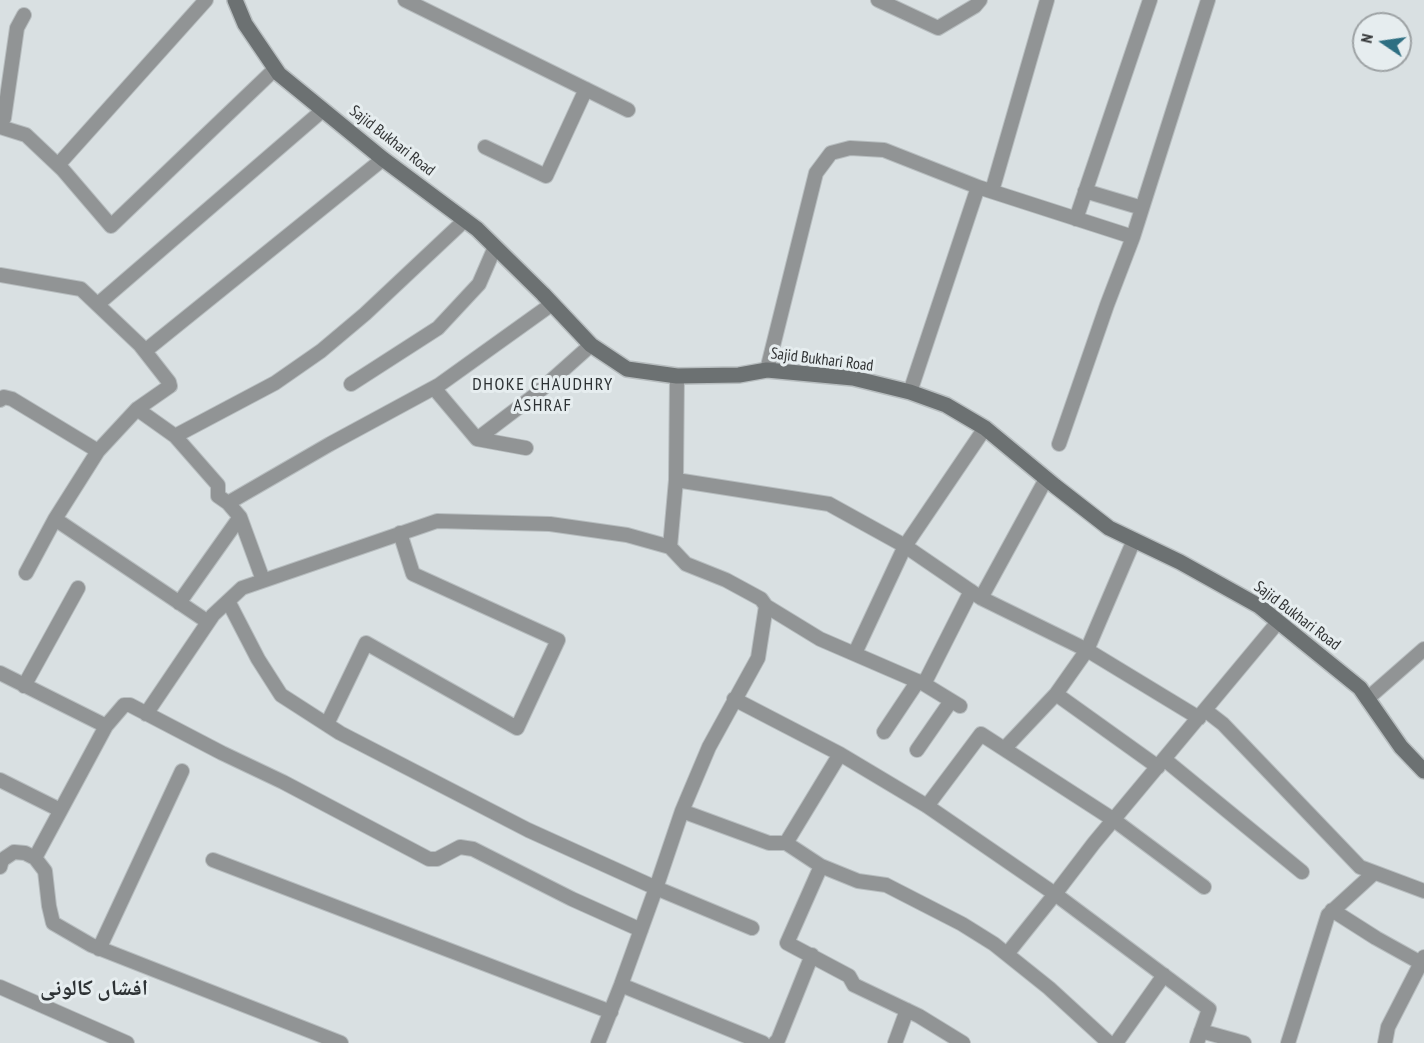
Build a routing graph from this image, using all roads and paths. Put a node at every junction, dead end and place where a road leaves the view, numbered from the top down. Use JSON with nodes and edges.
{"nodes":[{"id":1,"x":207,"y":0,"type":"edge"},
{"id":2,"x":235,"y":0,"type":"edge"},
{"id":3,"x":405,"y":0,"type":"edge"},
{"id":4,"x":878,"y":0,"type":"edge"},
{"id":5,"x":980,"y":0,"type":"edge"},
{"id":6,"x":1047,"y":0,"type":"edge"},
{"id":7,"x":1150,"y":0,"type":"edge"},
{"id":8,"x":1206,"y":1,"type":"edge"},
{"id":9,"x":24,"y":15,"type":"dead end"},
{"id":10,"x":275,"y":69,"type":"junction"},
{"id":11,"x":586,"y":89,"type":"junction"},
{"id":12,"x":323,"y":110,"type":"junction"},
{"id":13,"x":628,"y":110,"type":"dead end"},
{"id":14,"x":0,"y":126,"type":"edge"},
{"id":15,"x":485,"y":147,"type":"dead end"},
{"id":16,"x":383,"y":159,"type":"junction"},
{"id":17,"x":58,"y":165,"type":"junction"},
{"id":18,"x":978,"y":187,"type":"junction"},
{"id":19,"x":992,"y":191,"type":"junction"},
{"id":20,"x":1085,"y":191,"type":"junction"},
{"id":21,"x":1142,"y":208,"type":"junction"},
{"id":22,"x":1076,"y":219,"type":"junction"},
{"id":23,"x":465,"y":220,"type":"junction"},
{"id":24,"x":1133,"y":237,"type":"junction"},
{"id":25,"x":495,"y":247,"type":"junction"},
{"id":26,"x":0,"y":275,"type":"edge"},
{"id":27,"x":98,"y":304,"type":"junction"},
{"id":28,"x":552,"y":304,"type":"junction"},
{"id":29,"x":591,"y":345,"type":"junction"},
{"id":30,"x":145,"y":351,"type":"junction"},
{"id":31,"x":767,"y":370,"type":"junction"},
{"id":32,"x":677,"y":376,"type":"junction"},
{"id":33,"x":351,"y":384,"type":"dead end"},
{"id":34,"x":434,"y":388,"type":"junction"},
{"id":35,"x":910,"y":392,"type":"junction"},
{"id":36,"x":0,"y":400,"type":"edge"},
{"id":37,"x":137,"y":410,"type":"junction"},
{"id":38,"x":985,"y":428,"type":"junction"},
{"id":39,"x":175,"y":436,"type":"junction"},
{"id":40,"x":477,"y":439,"type":"junction"},
{"id":41,"x":1059,"y":444,"type":"dead end"},
{"id":42,"x":526,"y":448,"type":"dead end"},
{"id":43,"x":98,"y":451,"type":"junction"},
{"id":44,"x":1046,"y":479,"type":"junction"},
{"id":45,"x":676,"y":480,"type":"junction"},
{"id":46,"x":228,"y":503,"type":"junction"},
{"id":47,"x":240,"y":517,"type":"junction"},
{"id":48,"x":55,"y":519,"type":"junction"},
{"id":49,"x":400,"y":533,"type":"junction"},
{"id":50,"x":1134,"y":540,"type":"junction"},
{"id":51,"x":905,"y":546,"type":"junction"},
{"id":52,"x":670,"y":547,"type":"junction"},
{"id":53,"x":26,"y":573,"type":"dead end"},
{"id":54,"x":263,"y":580,"type":"junction"},
{"id":55,"x":78,"y":588,"type":"dead end"},
{"id":56,"x":976,"y":594,"type":"junction"},
{"id":57,"x":228,"y":601,"type":"junction"},
{"id":58,"x":179,"y":603,"type":"junction"},
{"id":59,"x":765,"y":606,"type":"junction"},
{"id":60,"x":208,"y":622,"type":"junction"},
{"id":61,"x":1278,"y":622,"type":"junction"},
{"id":62,"x":1424,"y":649,"type":"edge"},
{"id":63,"x":1087,"y":650,"type":"junction"},
{"id":64,"x":855,"y":653,"type":"junction"},
{"id":65,"x":0,"y":674,"type":"edge"},
{"id":66,"x":921,"y":683,"type":"junction"},
{"id":67,"x":24,"y":686,"type":"junction"},
{"id":68,"x":1056,"y":694,"type":"junction"},
{"id":69,"x":734,"y":699,"type":"junction"},
{"id":70,"x":1367,"y":699,"type":"junction"},
{"id":71,"x":146,"y":714,"type":"junction"},
{"id":72,"x":1202,"y":714,"type":"junction"},
{"id":73,"x":327,"y":724,"type":"junction"},
{"id":74,"x":106,"y":726,"type":"junction"},
{"id":75,"x":884,"y":732,"type":"dead end"},
{"id":76,"x":1004,"y":749,"type":"junction"},
{"id":77,"x":917,"y":750,"type":"dead end"},
{"id":78,"x":840,"y":754,"type":"junction"},
{"id":79,"x":1161,"y":763,"type":"junction"},
{"id":80,"x":182,"y":771,"type":"dead end"},
{"id":81,"x":1424,"y":771,"type":"edge"},
{"id":82,"x":0,"y":780,"type":"edge"},
{"id":83,"x":927,"y":806,"type":"junction"},
{"id":84,"x":60,"y":810,"type":"junction"},
{"id":85,"x":682,"y":811,"type":"junction"},
{"id":86,"x":1114,"y":820,"type":"junction"},
{"id":87,"x":786,"y":843,"type":"junction"},
{"id":88,"x":35,"y":858,"type":"junction"},
{"id":89,"x":213,"y":860,"type":"dead end"},
{"id":90,"x":821,"y":866,"type":"junction"},
{"id":91,"x":0,"y":867,"type":"edge"},
{"id":92,"x":1302,"y":872,"type":"dead end"},
{"id":93,"x":1374,"y":873,"type":"junction"},
{"id":94,"x":1204,"y":887,"type":"dead end"},
{"id":95,"x":656,"y":888,"type":"junction"},
{"id":96,"x":1424,"y":891,"type":"edge"},
{"id":97,"x":1055,"y":894,"type":"junction"},
{"id":98,"x":1332,"y":910,"type":"junction"},
{"id":99,"x":752,"y":928,"type":"dead end"},
{"id":100,"x":641,"y":930,"type":"junction"},
{"id":101,"x":99,"y":949,"type":"junction"},
{"id":102,"x":1007,"y":954,"type":"junction"},
{"id":103,"x":812,"y":955,"type":"junction"},
{"id":104,"x":1422,"y":960,"type":"edge"},
{"id":105,"x":1164,"y":975,"type":"junction"},
{"id":106,"x":621,"y":985,"type":"junction"},
{"id":107,"x":0,"y":987,"type":"edge"},
{"id":108,"x":907,"y":1010,"type":"junction"},
{"id":109,"x":611,"y":1012,"type":"junction"},
{"id":110,"x":1199,"y":1037,"type":"edge"},
{"id":111,"x":127,"y":1043,"type":"edge"},
{"id":112,"x":341,"y":1043,"type":"edge"},
{"id":113,"x":598,"y":1043,"type":"edge"},
{"id":114,"x":763,"y":1043,"type":"edge"},
{"id":115,"x":775,"y":1043,"type":"edge"},
{"id":116,"x":895,"y":1043,"type":"edge"},
{"id":117,"x":963,"y":1043,"type":"edge"},
{"id":118,"x":1109,"y":1043,"type":"edge"},
{"id":119,"x":1116,"y":1043,"type":"edge"},
{"id":120,"x":1244,"y":1043,"type":"edge"},
{"id":121,"x":1288,"y":1043,"type":"edge"},
{"id":122,"x":1385,"y":1043,"type":"edge"}],
"edges":[{"from":1,"to":17,"type":"street"},
{"from":2,"to":10,"type":"street","name":"Sajid Bukhari Road"},
{"from":3,"to":11,"type":"street"},
{"from":4,"to":5,"type":"street"},
{"from":6,"to":19,"type":"street"},
{"from":7,"to":20,"type":"street"},
{"from":8,"to":21,"type":"street"},
{"from":9,"to":14,"type":"street"},
{"from":10,"to":12,"type":"street","name":"Sajid Bukhari Road"},
{"from":10,"to":17,"type":"street"},
{"from":11,"to":13,"type":"street"},
{"from":11,"to":15,"type":"street"},
{"from":12,"to":16,"type":"street","name":"Sajid Bukhari Road"},
{"from":12,"to":27,"type":"street"},
{"from":14,"to":17,"type":"street"},
{"from":16,"to":23,"type":"street","name":"Sajid Bukhari Road"},
{"from":16,"to":30,"type":"street"},
{"from":18,"to":19,"type":"street"},
{"from":18,"to":31,"type":"street"},
{"from":18,"to":35,"type":"street"},
{"from":19,"to":22,"type":"street"},
{"from":20,"to":21,"type":"street"},
{"from":20,"to":22,"type":"street"},
{"from":21,"to":24,"type":"street"},
{"from":22,"to":24,"type":"street"},
{"from":23,"to":25,"type":"street","name":"Sajid Bukhari Road"},
{"from":23,"to":39,"type":"street"},
{"from":24,"to":41,"type":"street"},
{"from":25,"to":28,"type":"street","name":"Sajid Bukhari Road"},
{"from":25,"to":33,"type":"street"},
{"from":26,"to":27,"type":"street"},
{"from":27,"to":30,"type":"street"},
{"from":28,"to":29,"type":"street","name":"Sajid Bukhari Road"},
{"from":28,"to":34,"type":"street"},
{"from":29,"to":32,"type":"street","name":"Sajid Bukhari Road"},
{"from":29,"to":40,"type":"street"},
{"from":30,"to":37,"type":"street"},
{"from":31,"to":32,"type":"street","name":"Sajid Bukhari Road"},
{"from":31,"to":35,"type":"street","name":"Sajid Bukhari Road"},
{"from":32,"to":45,"type":"street"},
{"from":34,"to":40,"type":"street"},
{"from":34,"to":46,"type":"street"},
{"from":35,"to":38,"type":"street","name":"Sajid Bukhari Road"},
{"from":36,"to":43,"type":"street"},
{"from":37,"to":39,"type":"street"},
{"from":37,"to":43,"type":"street"},
{"from":38,"to":44,"type":"street","name":"Sajid Bukhari Road"},
{"from":38,"to":51,"type":"street"},
{"from":39,"to":46,"type":"street"},
{"from":40,"to":42,"type":"street"},
{"from":43,"to":48,"type":"street"},
{"from":44,"to":50,"type":"street","name":"Sajid Bukhari Road"},
{"from":44,"to":56,"type":"street"},
{"from":45,"to":51,"type":"street"},
{"from":45,"to":52,"type":"street"},
{"from":46,"to":47,"type":"street"},
{"from":47,"to":54,"type":"street"},
{"from":47,"to":58,"type":"street"},
{"from":48,"to":53,"type":"street"},
{"from":48,"to":58,"type":"street"},
{"from":49,"to":52,"type":"street"},
{"from":49,"to":54,"type":"street"},
{"from":49,"to":73,"type":"street"},
{"from":50,"to":61,"type":"street","name":"Sajid Bukhari Road"},
{"from":50,"to":63,"type":"street"},
{"from":51,"to":56,"type":"street"},
{"from":51,"to":64,"type":"street"},
{"from":52,"to":59,"type":"street"},
{"from":54,"to":57,"type":"street"},
{"from":55,"to":67,"type":"street"},
{"from":56,"to":63,"type":"street"},
{"from":56,"to":66,"type":"street"},
{"from":57,"to":60,"type":"street"},
{"from":57,"to":73,"type":"street"},
{"from":58,"to":60,"type":"street"},
{"from":59,"to":64,"type":"street"},
{"from":59,"to":69,"type":"street"},
{"from":60,"to":71,"type":"street"},
{"from":61,"to":70,"type":"street","name":"Sajid Bukhari Road"},
{"from":61,"to":72,"type":"street"},
{"from":62,"to":70,"type":"street"},
{"from":63,"to":68,"type":"street"},
{"from":63,"to":72,"type":"street"},
{"from":64,"to":66,"type":"street"},
{"from":65,"to":67,"type":"street"},
{"from":66,"to":75,"type":"street"},
{"from":66,"to":77,"type":"street"},
{"from":67,"to":74,"type":"street"},
{"from":68,"to":76,"type":"street"},
{"from":68,"to":79,"type":"street"},
{"from":69,"to":78,"type":"street"},
{"from":69,"to":85,"type":"street"},
{"from":70,"to":81,"type":"street","name":"Sajid Bukhari Road"},
{"from":71,"to":74,"type":"street"},
{"from":71,"to":100,"type":"street"},
{"from":72,"to":79,"type":"street"},
{"from":72,"to":93,"type":"street"},
{"from":73,"to":95,"type":"street"},
{"from":74,"to":84,"type":"street"},
{"from":76,"to":83,"type":"street"},
{"from":76,"to":86,"type":"street"},
{"from":78,"to":83,"type":"street"},
{"from":78,"to":87,"type":"street"},
{"from":79,"to":86,"type":"street"},
{"from":79,"to":92,"type":"street"},
{"from":80,"to":101,"type":"street"},
{"from":82,"to":84,"type":"street"},
{"from":83,"to":97,"type":"street"},
{"from":84,"to":88,"type":"street"},
{"from":85,"to":87,"type":"street"},
{"from":85,"to":95,"type":"street"},
{"from":86,"to":94,"type":"street"},
{"from":86,"to":97,"type":"street"},
{"from":87,"to":90,"type":"street"},
{"from":88,"to":91,"type":"street"},
{"from":88,"to":101,"type":"street"},
{"from":89,"to":109,"type":"street"},
{"from":90,"to":102,"type":"street"},
{"from":90,"to":103,"type":"street"},
{"from":93,"to":96,"type":"street"},
{"from":93,"to":98,"type":"street"},
{"from":95,"to":99,"type":"street"},
{"from":95,"to":100,"type":"street"},
{"from":97,"to":102,"type":"street"},
{"from":97,"to":105,"type":"street"},
{"from":98,"to":104,"type":"street"},
{"from":98,"to":121,"type":"street"},
{"from":100,"to":106,"type":"street"},
{"from":101,"to":112,"type":"street"},
{"from":102,"to":118,"type":"street"},
{"from":103,"to":108,"type":"street"},
{"from":103,"to":115,"type":"street"},
{"from":104,"to":122,"type":"street"},
{"from":105,"to":110,"type":"street"},
{"from":105,"to":119,"type":"street"},
{"from":106,"to":109,"type":"street"},
{"from":106,"to":114,"type":"street"},
{"from":107,"to":111,"type":"street"},
{"from":108,"to":116,"type":"street"},
{"from":108,"to":117,"type":"street"},
{"from":109,"to":113,"type":"street"},
{"from":110,"to":120,"type":"street"}]}
